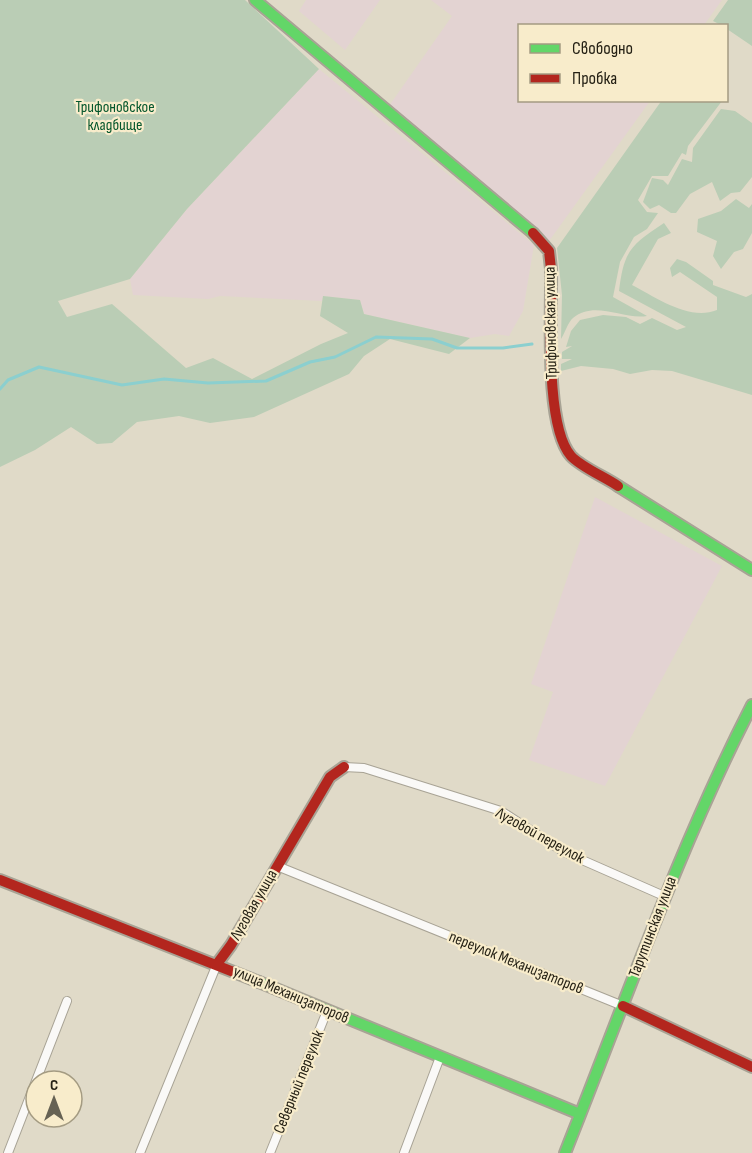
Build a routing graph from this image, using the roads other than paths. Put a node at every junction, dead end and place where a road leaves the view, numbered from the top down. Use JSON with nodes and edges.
{"nodes":[{"id":1,"x":255,"y":0,"type":"edge"},
{"id":2,"x":752,"y":570,"type":"edge"},
{"id":3,"x":752,"y":705,"type":"edge"},
{"id":4,"x":344,"y":767,"type":"joint"},
{"id":5,"x":277,"y":866,"type":"junction"},
{"id":6,"x":0,"y":880,"type":"edge"},
{"id":7,"x":664,"y":896,"type":"junction"},
{"id":8,"x":217,"y":964,"type":"junction"},
{"id":9,"x":67,"y":1001,"type":"dead end"},
{"id":10,"x":623,"y":1006,"type":"junction"},
{"id":11,"x":327,"y":1011,"type":"junction"},
{"id":12,"x":440,"y":1057,"type":"junction"},
{"id":13,"x":752,"y":1067,"type":"edge"},
{"id":14,"x":580,"y":1114,"type":"junction"},
{"id":15,"x":8,"y":1153,"type":"edge"},
{"id":16,"x":140,"y":1153,"type":"edge"},
{"id":17,"x":270,"y":1153,"type":"edge"},
{"id":18,"x":405,"y":1153,"type":"edge"},
{"id":19,"x":565,"y":1153,"type":"edge"}],
"edges":[{"from":1,"to":2,"type":"street","name":"Трифоновская улица"},
{"from":3,"to":7,"type":"street","name":"Тарутинская улица"},
{"from":4,"to":5,"type":"street","name":"Луговая улица"},
{"from":4,"to":7,"type":"street","name":"Луговой переулок"},
{"from":5,"to":8,"type":"street","name":"Луговая улица"},
{"from":5,"to":10,"type":"street","name":"переулок Механизаторов"},
{"from":6,"to":8,"type":"street","name":"улица Механизаторов"},
{"from":7,"to":10,"type":"street","name":"Тарутинская улица"},
{"from":8,"to":11,"type":"street","name":"улица Механизаторов"},
{"from":8,"to":16,"type":"street","name":"Луговая улица"},
{"from":9,"to":15,"type":"street"},
{"from":10,"to":13,"type":"street","name":"переулок Механизаторов"},
{"from":10,"to":14,"type":"street","name":"Тарутинская улица"},
{"from":11,"to":12,"type":"street","name":"улица Механизаторов"},
{"from":11,"to":17,"type":"street","name":"Северный переулок"},
{"from":12,"to":14,"type":"street","name":"улица Механизаторов"},
{"from":12,"to":18,"type":"street"},
{"from":14,"to":19,"type":"street","name":"Тарутинская улица"}]}
